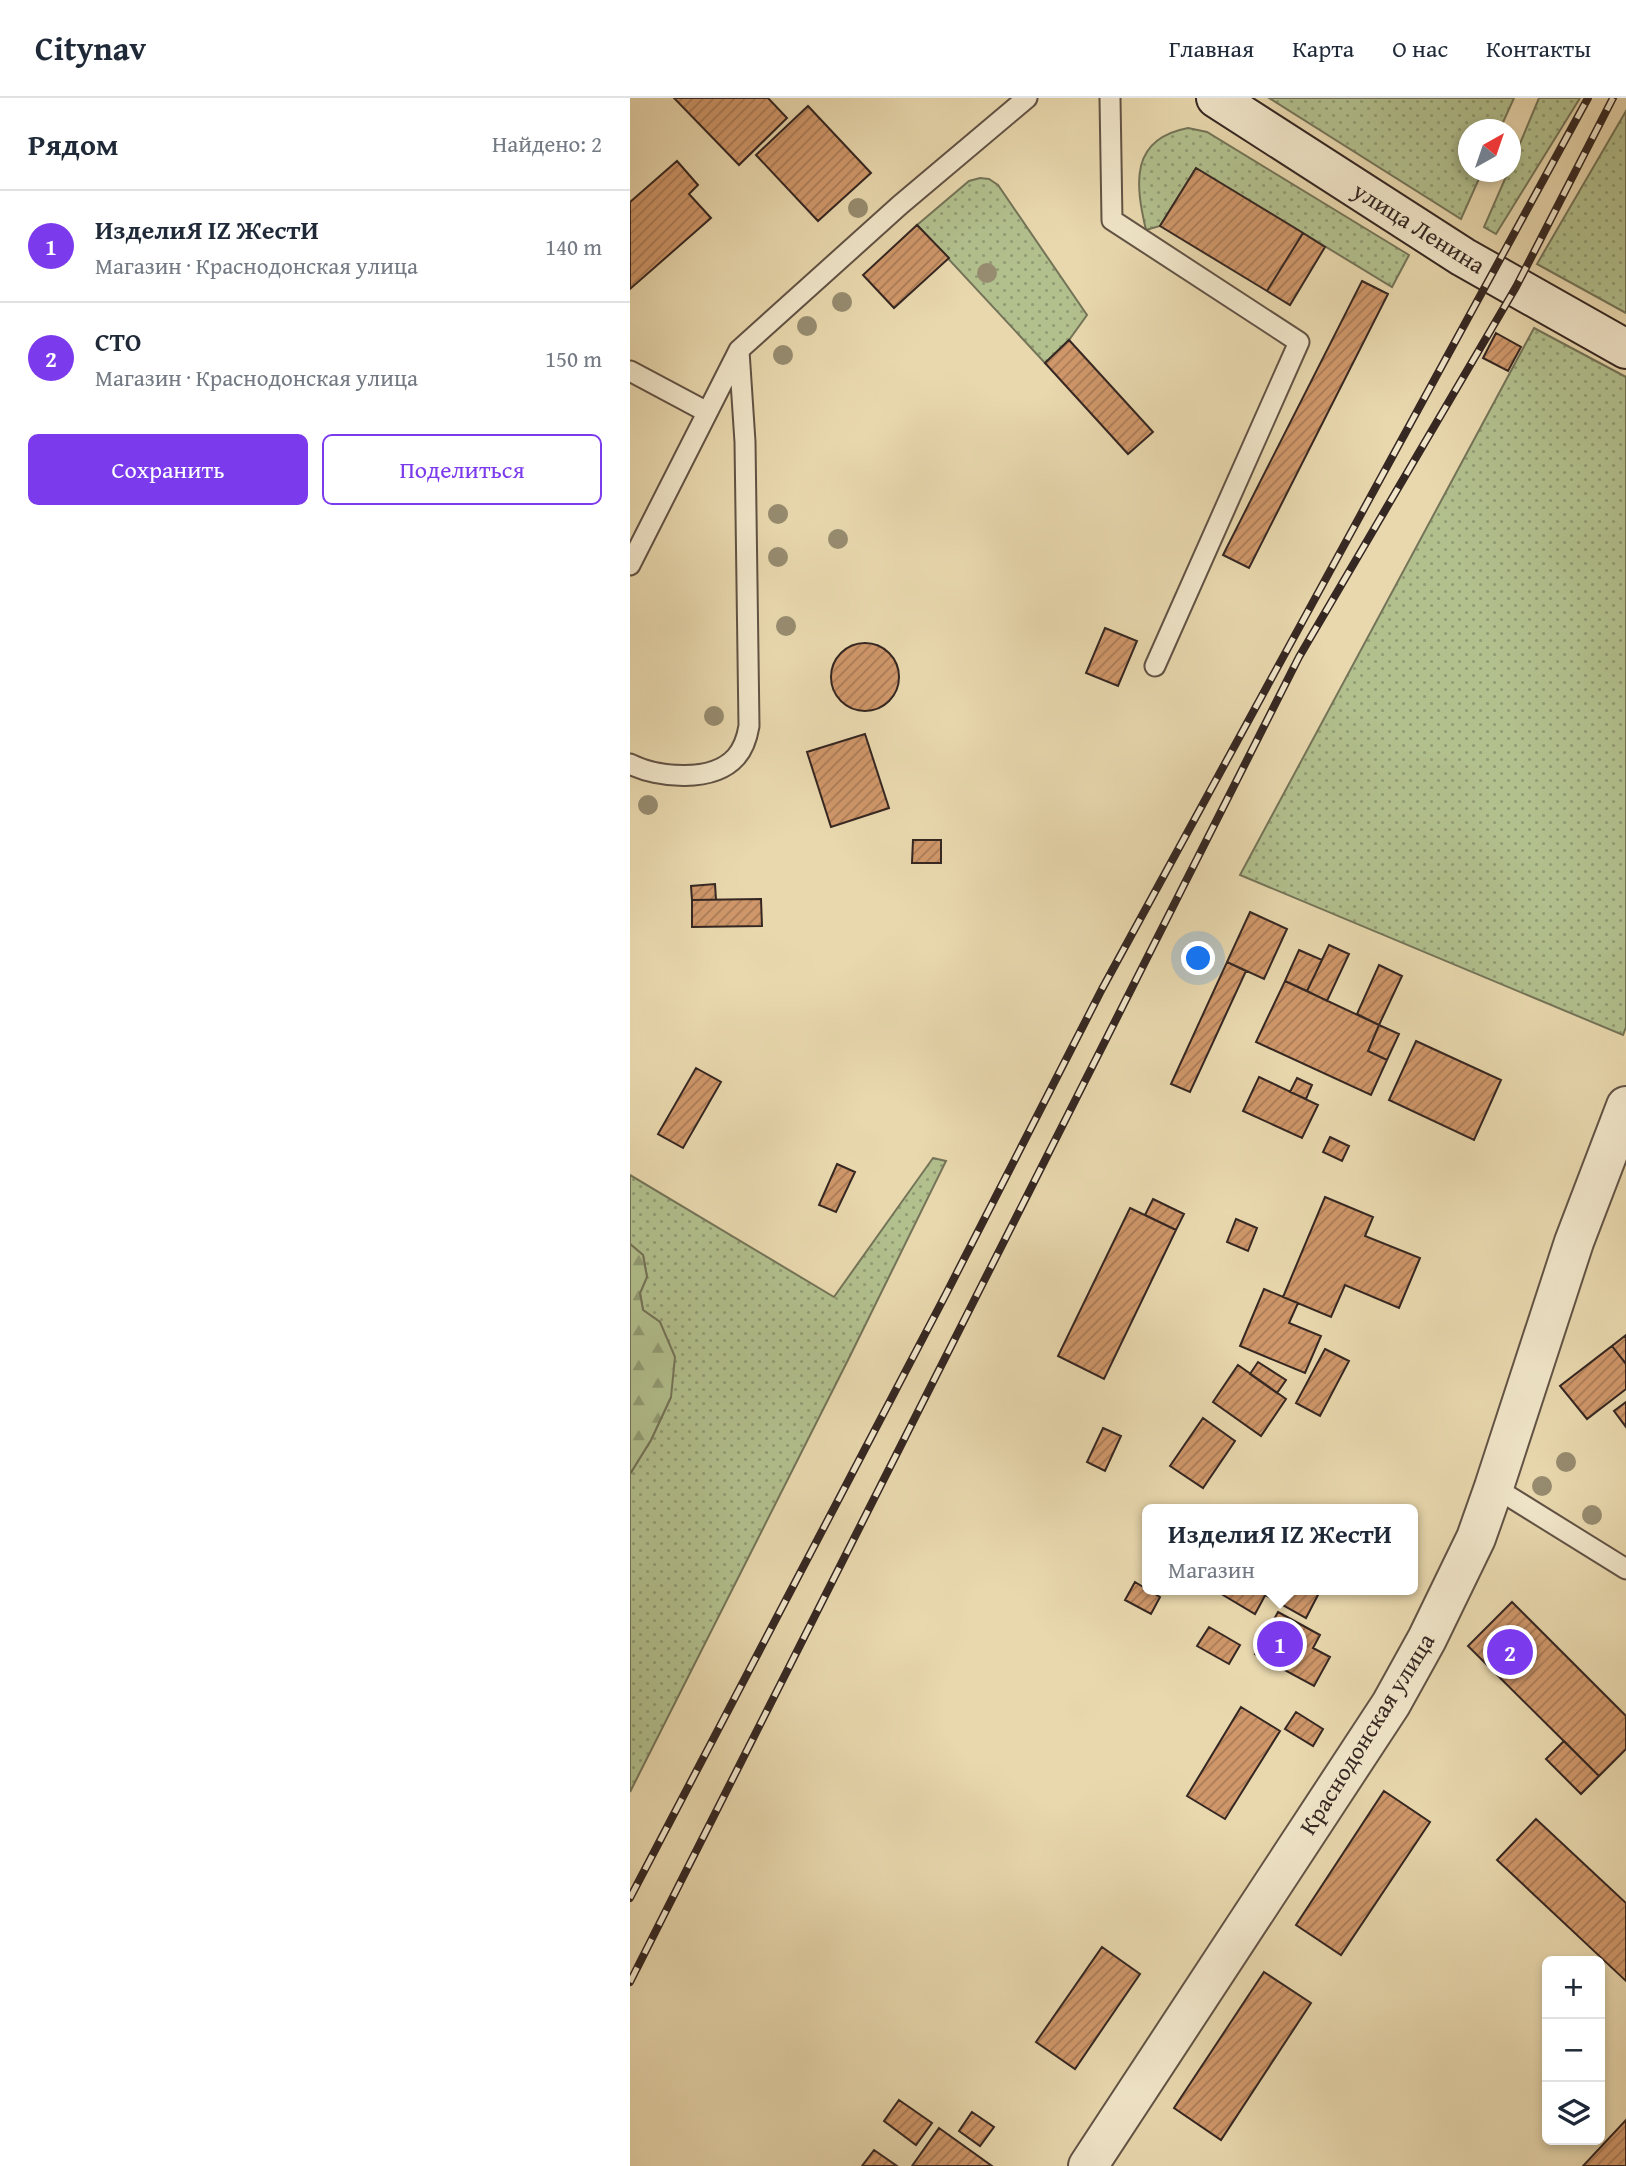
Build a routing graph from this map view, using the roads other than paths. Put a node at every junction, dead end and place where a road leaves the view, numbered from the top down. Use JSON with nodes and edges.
{"nodes":[{"id":1,"x":1027,"y":98,"type":"edge"},
{"id":2,"x":1110,"y":98,"type":"edge"},
{"id":3,"x":1216,"y":98,"type":"edge"},
{"id":4,"x":739,"y":349,"type":"junction"},
{"id":5,"x":1626,"y":349,"type":"edge"},
{"id":6,"x":630,"y":371,"type":"edge"},
{"id":7,"x":707,"y":412,"type":"junction"},
{"id":8,"x":630,"y":565,"type":"edge"},
{"id":9,"x":1155,"y":666,"type":"dead end"},
{"id":10,"x":630,"y":764,"type":"edge"},
{"id":11,"x":1626,"y":1106,"type":"edge"},
{"id":12,"x":1494,"y":1488,"type":"junction"},
{"id":13,"x":1626,"y":1569,"type":"edge"},
{"id":14,"x":1088,"y":2166,"type":"edge"}],
"edges":[{"from":1,"to":4,"type":"lane"},
{"from":2,"to":9,"type":"lane"},
{"from":3,"to":5,"type":"street","name":"улица Ленина"},
{"from":4,"to":7,"type":"lane"},
{"from":4,"to":10,"type":"lane"},
{"from":6,"to":7,"type":"lane"},
{"from":7,"to":8,"type":"lane"},
{"from":11,"to":12,"type":"street","name":"Краснодонская улица"},
{"from":12,"to":13,"type":"lane"},
{"from":12,"to":14,"type":"street","name":"Краснодонская улица"}]}
